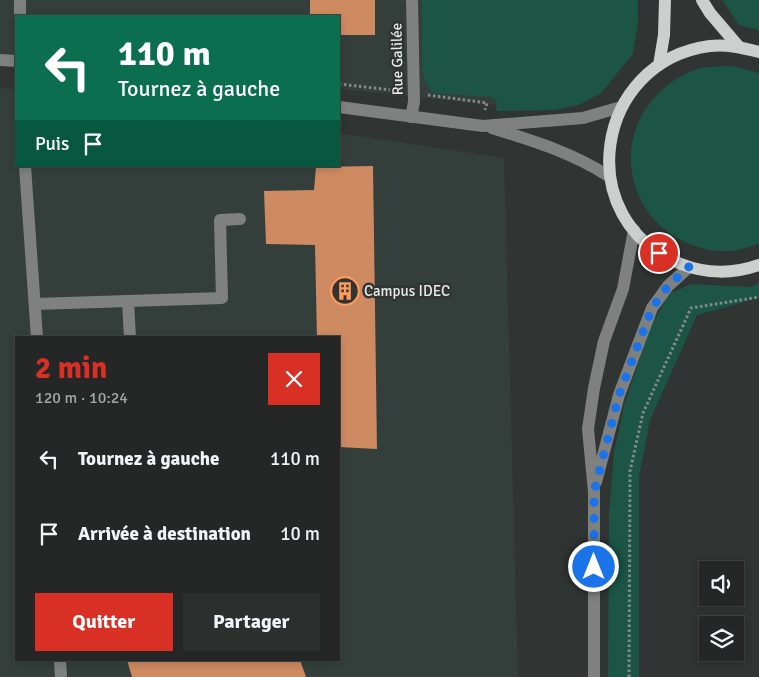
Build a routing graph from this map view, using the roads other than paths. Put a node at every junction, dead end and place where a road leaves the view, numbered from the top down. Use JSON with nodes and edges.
{"nodes":[{"id":1,"x":20,"y":0,"type":"edge"},
{"id":2,"x":412,"y":0,"type":"edge"},
{"id":3,"x":665,"y":0,"type":"edge"},
{"id":4,"x":702,"y":0,"type":"edge"},
{"id":5,"x":20,"y":15,"type":"edge"},
{"id":6,"x":739,"y":47,"type":"junction"},
{"id":7,"x":759,"y":52,"type":"edge"},
{"id":8,"x":0,"y":60,"type":"edge"},
{"id":9,"x":15,"y":61,"type":"edge"},
{"id":10,"x":659,"y":65,"type":"junction"},
{"id":11,"x":340,"y":107,"type":"edge"},
{"id":12,"x":621,"y":107,"type":"junction"},
{"id":13,"x":411,"y":117,"type":"junction"},
{"id":14,"x":483,"y":126,"type":"junction"},
{"id":15,"x":25,"y":167,"type":"edge"},
{"id":16,"x":610,"y":177,"type":"junction"},
{"id":17,"x":240,"y":219,"type":"dead end"},
{"id":18,"x":634,"y":230,"type":"junction"},
{"id":19,"x":759,"y":265,"type":"edge"},
{"id":20,"x":689,"y":267,"type":"junction"},
{"id":21,"x":128,"y":301,"type":"junction"},
{"id":22,"x":34,"y":304,"type":"junction"},
{"id":23,"x":37,"y":336,"type":"edge"},
{"id":24,"x":130,"y":336,"type":"edge"},
{"id":25,"x":594,"y":492,"type":"junction"},
{"id":26,"x":60,"y":661,"type":"edge"},
{"id":27,"x":61,"y":677,"type":"edge"},
{"id":28,"x":594,"y":677,"type":"edge"}],
"edges":[{"from":1,"to":5,"type":"street"},
{"from":2,"to":13,"type":"street","name":"Rue Galilée"},
{"from":3,"to":10,"type":"main road"},
{"from":4,"to":6,"type":"main road"},
{"from":6,"to":7,"type":"main road"},
{"from":6,"to":10,"type":"main road"},
{"from":8,"to":9,"type":"street"},
{"from":10,"to":12,"type":"main road"},
{"from":11,"to":13,"type":"street"},
{"from":12,"to":14,"type":"street"},
{"from":12,"to":16,"type":"main road"},
{"from":13,"to":14,"type":"street"},
{"from":14,"to":16,"type":"street"},
{"from":15,"to":22,"type":"street"},
{"from":16,"to":18,"type":"main road"},
{"from":17,"to":21,"type":"street"},
{"from":18,"to":20,"type":"main road"},
{"from":18,"to":25,"type":"street"},
{"from":19,"to":20,"type":"main road"},
{"from":20,"to":25,"type":"street"},
{"from":21,"to":22,"type":"street"},
{"from":21,"to":24,"type":"street"},
{"from":22,"to":23,"type":"street"},
{"from":25,"to":28,"type":"street"},
{"from":26,"to":27,"type":"street"}]}
